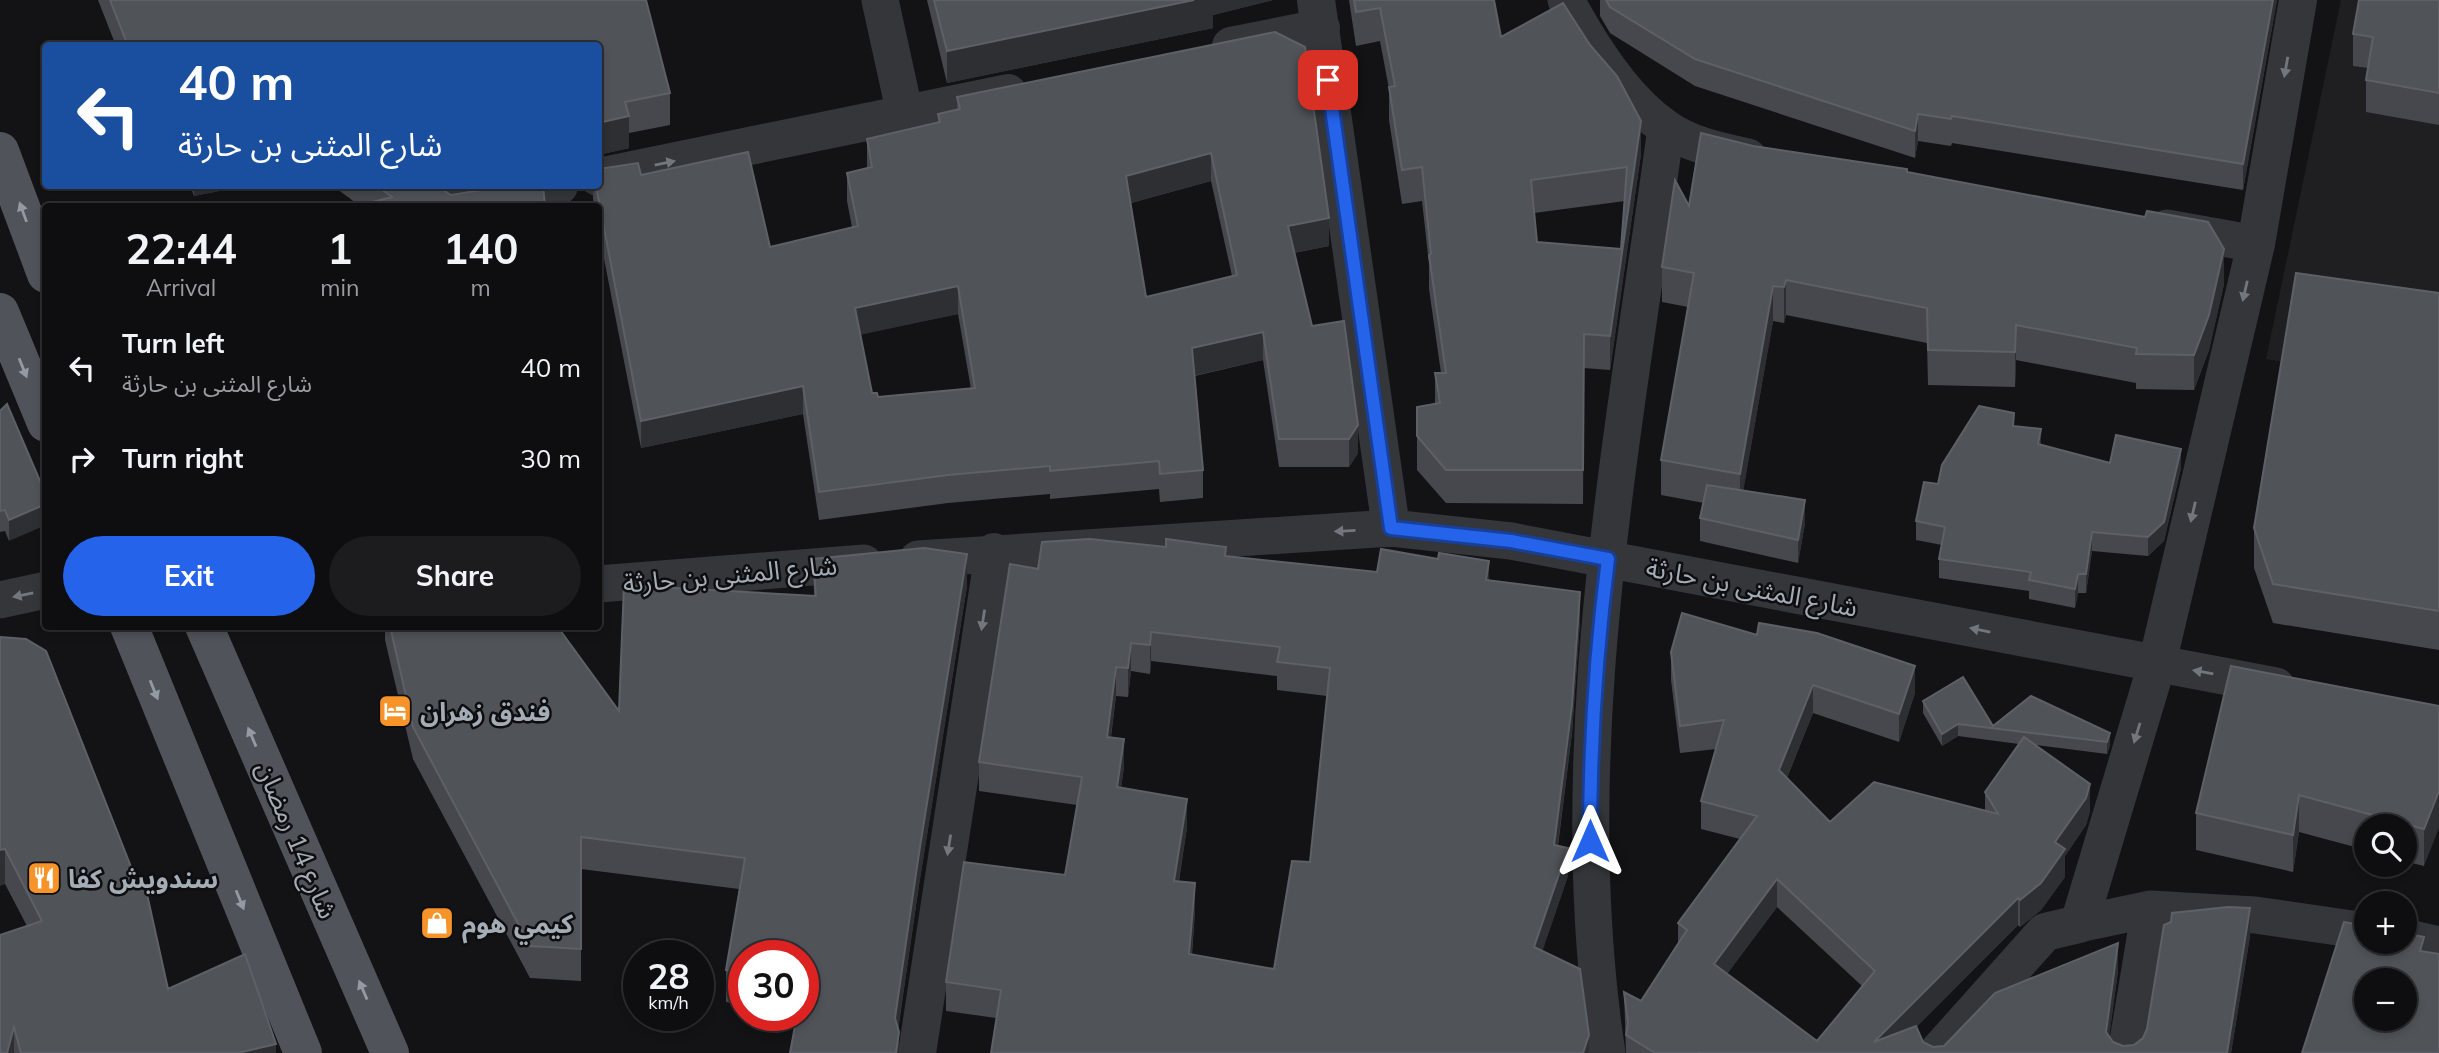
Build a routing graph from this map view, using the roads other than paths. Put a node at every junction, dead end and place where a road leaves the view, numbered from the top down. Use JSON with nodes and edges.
{"nodes":[{"id":1,"x":880,"y":0,"type":"edge"},
{"id":2,"x":1566,"y":0,"type":"edge"},
{"id":3,"x":2298,"y":0,"type":"edge"},
{"id":4,"x":1318,"y":14,"type":"edge"},
{"id":5,"x":1200,"y":53,"type":"edge"},
{"id":6,"x":1039,"y":86,"type":"edge"},
{"id":7,"x":905,"y":114,"type":"junction"},
{"id":8,"x":1666,"y":128,"type":"junction"},
{"id":9,"x":0,"y":151,"type":"edge"},
{"id":10,"x":1779,"y":163,"type":"edge"},
{"id":11,"x":602,"y":176,"type":"edge"},
{"id":12,"x":544,"y":189,"type":"edge"},
{"id":13,"x":472,"y":203,"type":"edge"},
{"id":14,"x":2135,"y":223,"type":"edge"},
{"id":15,"x":2256,"y":244,"type":"junction"},
{"id":16,"x":42,"y":263,"type":"edge"},
{"id":17,"x":0,"y":312,"type":"edge"},
{"id":18,"x":42,"y":413,"type":"edge"},
{"id":19,"x":1391,"y":528,"type":"junction"},
{"id":20,"x":994,"y":552,"type":"junction"},
{"id":21,"x":1608,"y":559,"type":"junction"},
{"id":22,"x":602,"y":584,"type":"edge"},
{"id":23,"x":42,"y":591,"type":"edge"},
{"id":24,"x":0,"y":600,"type":"edge"},
{"id":25,"x":131,"y":630,"type":"edge"},
{"id":26,"x":206,"y":630,"type":"edge"},
{"id":27,"x":2157,"y":664,"type":"junction"},
{"id":28,"x":2305,"y":691,"type":"edge"},
{"id":29,"x":2150,"y":909,"type":"junction"},
{"id":30,"x":2079,"y":924,"type":"junction"},
{"id":31,"x":2354,"y":929,"type":"edge"},
{"id":32,"x":2417,"y":940,"type":"edge"},
{"id":33,"x":2439,"y":945,"type":"edge"},
{"id":34,"x":303,"y":1053,"type":"edge"},
{"id":35,"x":390,"y":1053,"type":"edge"},
{"id":36,"x":917,"y":1053,"type":"edge"},
{"id":37,"x":1607,"y":1053,"type":"edge"},
{"id":38,"x":1937,"y":1053,"type":"edge"},
{"id":39,"x":2126,"y":1053,"type":"edge"}],
"edges":[{"from":1,"to":7,"type":"street"},
{"from":2,"to":8,"type":"street"},
{"from":3,"to":15,"type":"street","one_way":true},
{"from":4,"to":5,"type":"street"},
{"from":4,"to":19,"type":"street"},
{"from":6,"to":7,"type":"street"},
{"from":11,"to":7,"type":"street","one_way":true},
{"from":8,"to":10,"type":"street"},
{"from":8,"to":21,"type":"street"},
{"from":16,"to":9,"type":"main road","one_way":true},
{"from":12,"to":13,"type":"street"},
{"from":14,"to":15,"type":"street"},
{"from":15,"to":27,"type":"street","one_way":true},
{"from":17,"to":18,"type":"main road","one_way":true},
{"from":19,"to":20,"type":"street","name":"شارع المثنى بن حارثة","one_way":true},
{"from":19,"to":21,"type":"street","name":"شارع المثنى بن حارثة"},
{"from":20,"to":22,"type":"street","name":"شارع المثنى بن حارثة"},
{"from":20,"to":36,"type":"street","one_way":true},
{"from":27,"to":21,"type":"street","name":"شارع المثنى بن حارثة","one_way":true},
{"from":21,"to":37,"type":"street"},
{"from":23,"to":24,"type":"street","one_way":true},
{"from":25,"to":34,"type":"main road","one_way":true},
{"from":35,"to":26,"type":"main road","name":"شارع 14 رمضان","one_way":true},
{"from":28,"to":27,"type":"street","name":"شارع المثنى بن حارثة","one_way":true},
{"from":27,"to":30,"type":"street","one_way":true},
{"from":29,"to":30,"type":"street"},
{"from":29,"to":31,"type":"street"},
{"from":29,"to":39,"type":"street"},
{"from":30,"to":38,"type":"street"},
{"from":32,"to":33,"type":"street"}]}
